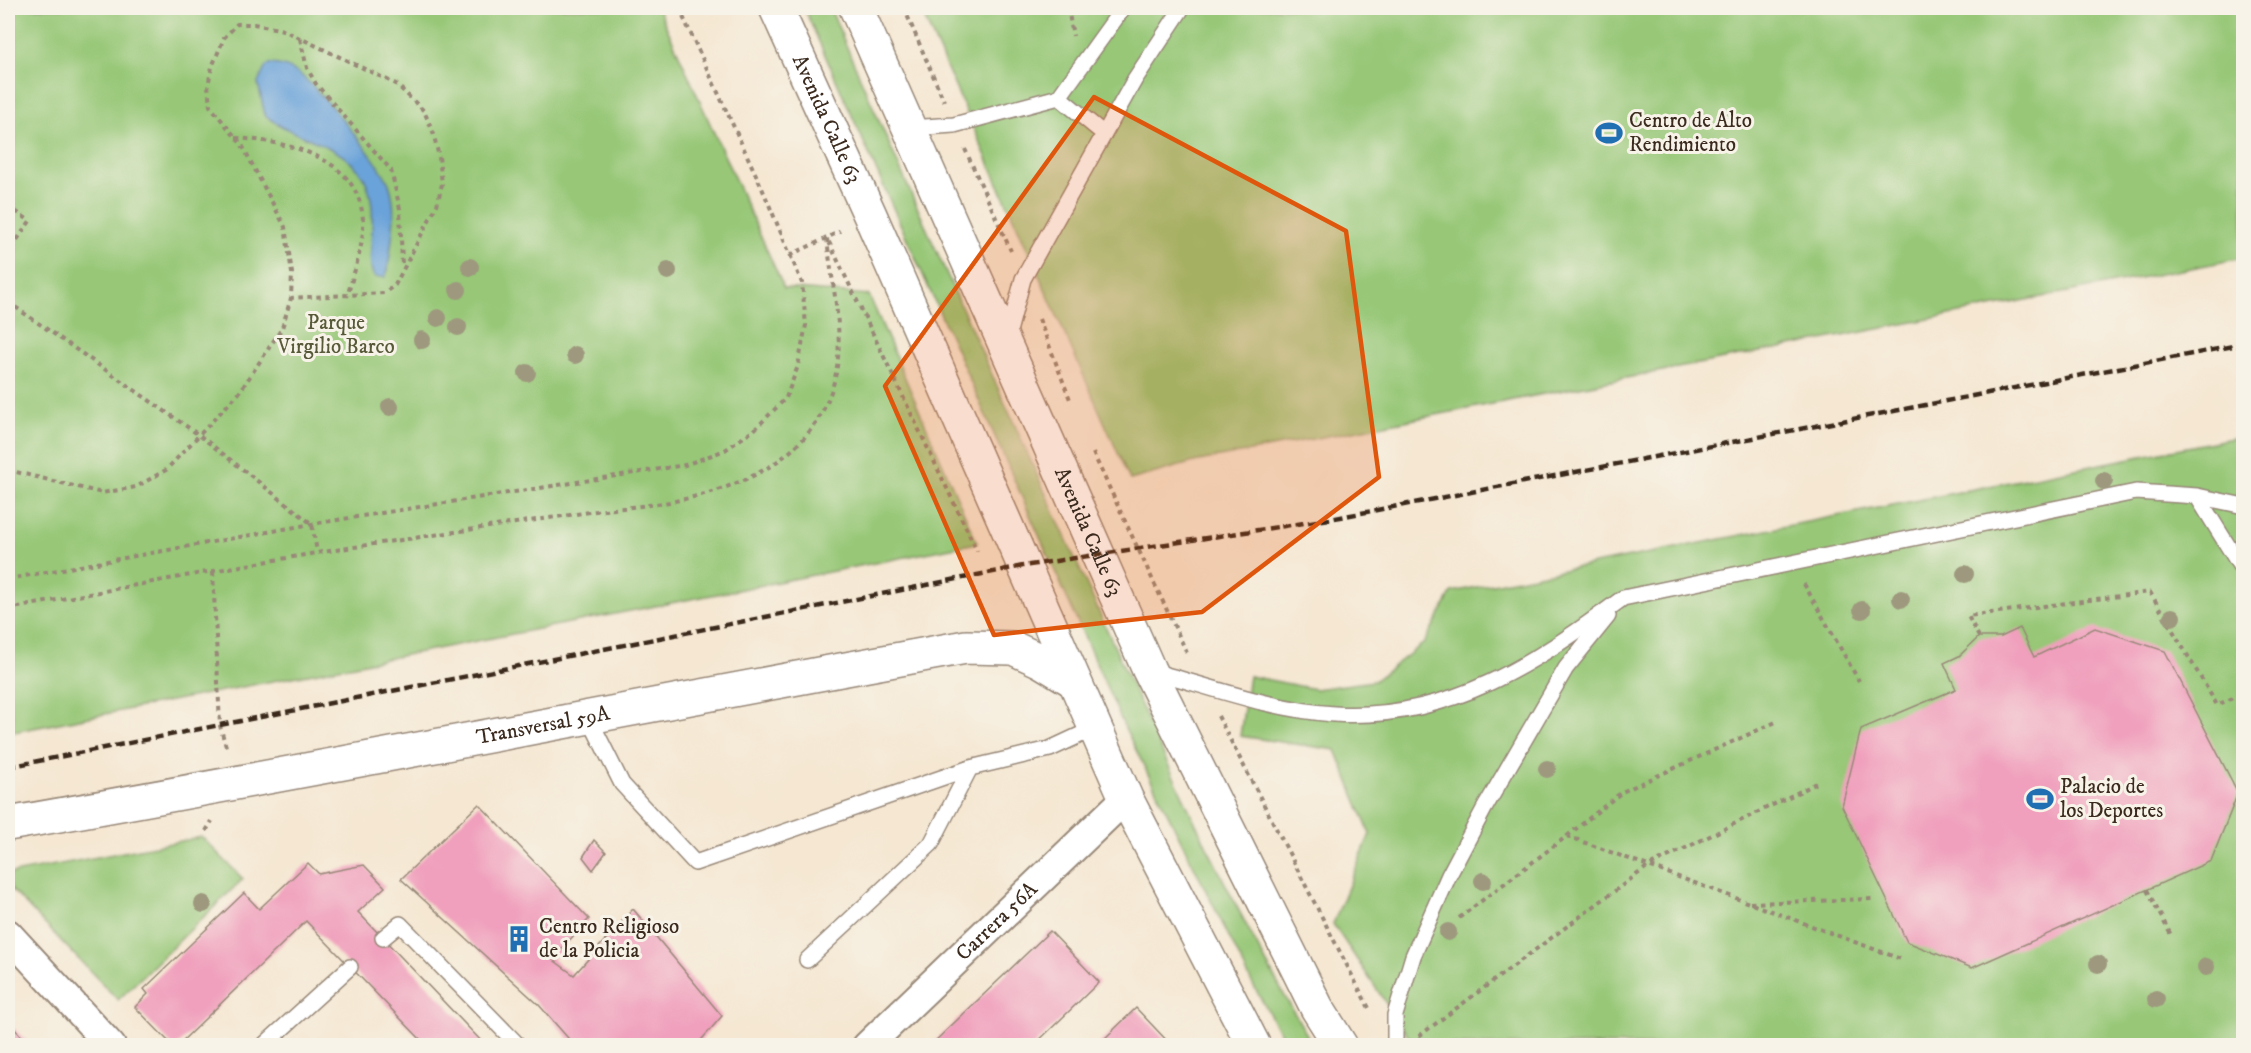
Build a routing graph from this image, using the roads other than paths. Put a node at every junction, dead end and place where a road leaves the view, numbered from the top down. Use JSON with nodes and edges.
{"nodes":[{"id":1,"x":776,"y":8,"type":"edge"},
{"id":2,"x":856,"y":8,"type":"edge"},
{"id":3,"x":1123,"y":8,"type":"edge"},
{"id":4,"x":1182,"y":8,"type":"edge"},
{"id":5,"x":1059,"y":97,"type":"junction"},
{"id":6,"x":910,"y":128,"type":"junction"},
{"id":7,"x":1104,"y":134,"type":"junction"},
{"id":8,"x":1005,"y":344,"type":"junction"},
{"id":9,"x":2197,"y":496,"type":"junction"},
{"id":10,"x":2244,"y":506,"type":"edge"},
{"id":11,"x":2244,"y":572,"type":"edge"},
{"id":12,"x":1623,"y":598,"type":"junction"},
{"id":13,"x":1149,"y":670,"type":"junction"},
{"id":14,"x":1074,"y":681,"type":"junction"},
{"id":15,"x":587,"y":716,"type":"junction"},
{"id":16,"x":1095,"y":728,"type":"junction"},
{"id":17,"x":970,"y":768,"type":"junction"},
{"id":18,"x":1125,"y":798,"type":"junction"},
{"id":19,"x":8,"y":824,"type":"edge"},
{"id":20,"x":8,"y":934,"type":"edge"},
{"id":21,"x":383,"y":938,"type":"dead end"},
{"id":22,"x":807,"y":960,"type":"dead end"},
{"id":23,"x":350,"y":967,"type":"dead end"},
{"id":24,"x":104,"y":1043,"type":"edge"},
{"id":25,"x":1251,"y":1044,"type":"edge"},
{"id":26,"x":263,"y":1046,"type":"edge"},
{"id":27,"x":519,"y":1046,"type":"edge"},
{"id":28,"x":867,"y":1046,"type":"edge"},
{"id":29,"x":1341,"y":1046,"type":"edge"},
{"id":30,"x":1395,"y":1046,"type":"edge"}],
"edges":[{"from":1,"to":14,"type":"main road","name":"Avenida Calle 63"},
{"from":2,"to":6,"type":"main road","name":"Avenida Calle 63"},
{"from":3,"to":5,"type":"lane"},
{"from":4,"to":7,"type":"lane"},
{"from":5,"to":6,"type":"lane"},
{"from":5,"to":7,"type":"lane"},
{"from":6,"to":8,"type":"main road","name":"Avenida Calle 63"},
{"from":7,"to":8,"type":"lane"},
{"from":8,"to":13,"type":"main road","name":"Avenida Calle 63"},
{"from":9,"to":10,"type":"lane"},
{"from":9,"to":11,"type":"lane"},
{"from":9,"to":12,"type":"lane"},
{"from":12,"to":13,"type":"lane"},
{"from":12,"to":30,"type":"lane"},
{"from":13,"to":29,"type":"main road","name":"Avenida Calle 63"},
{"from":14,"to":15,"type":"main road","name":"Transversal 59A"},
{"from":14,"to":16,"type":"main road","name":"Avenida Calle 63"},
{"from":15,"to":17,"type":"lane"},
{"from":15,"to":19,"type":"main road","name":"Transversal 59A"},
{"from":16,"to":17,"type":"lane"},
{"from":16,"to":18,"type":"main road","name":"Avenida Calle 63"},
{"from":17,"to":22,"type":"lane"},
{"from":18,"to":25,"type":"main road","name":"Avenida Calle 63"},
{"from":18,"to":28,"type":"street","name":"Carrera 56A"},
{"from":20,"to":24,"type":"street"},
{"from":21,"to":27,"type":"lane"},
{"from":23,"to":26,"type":"lane"}]}
